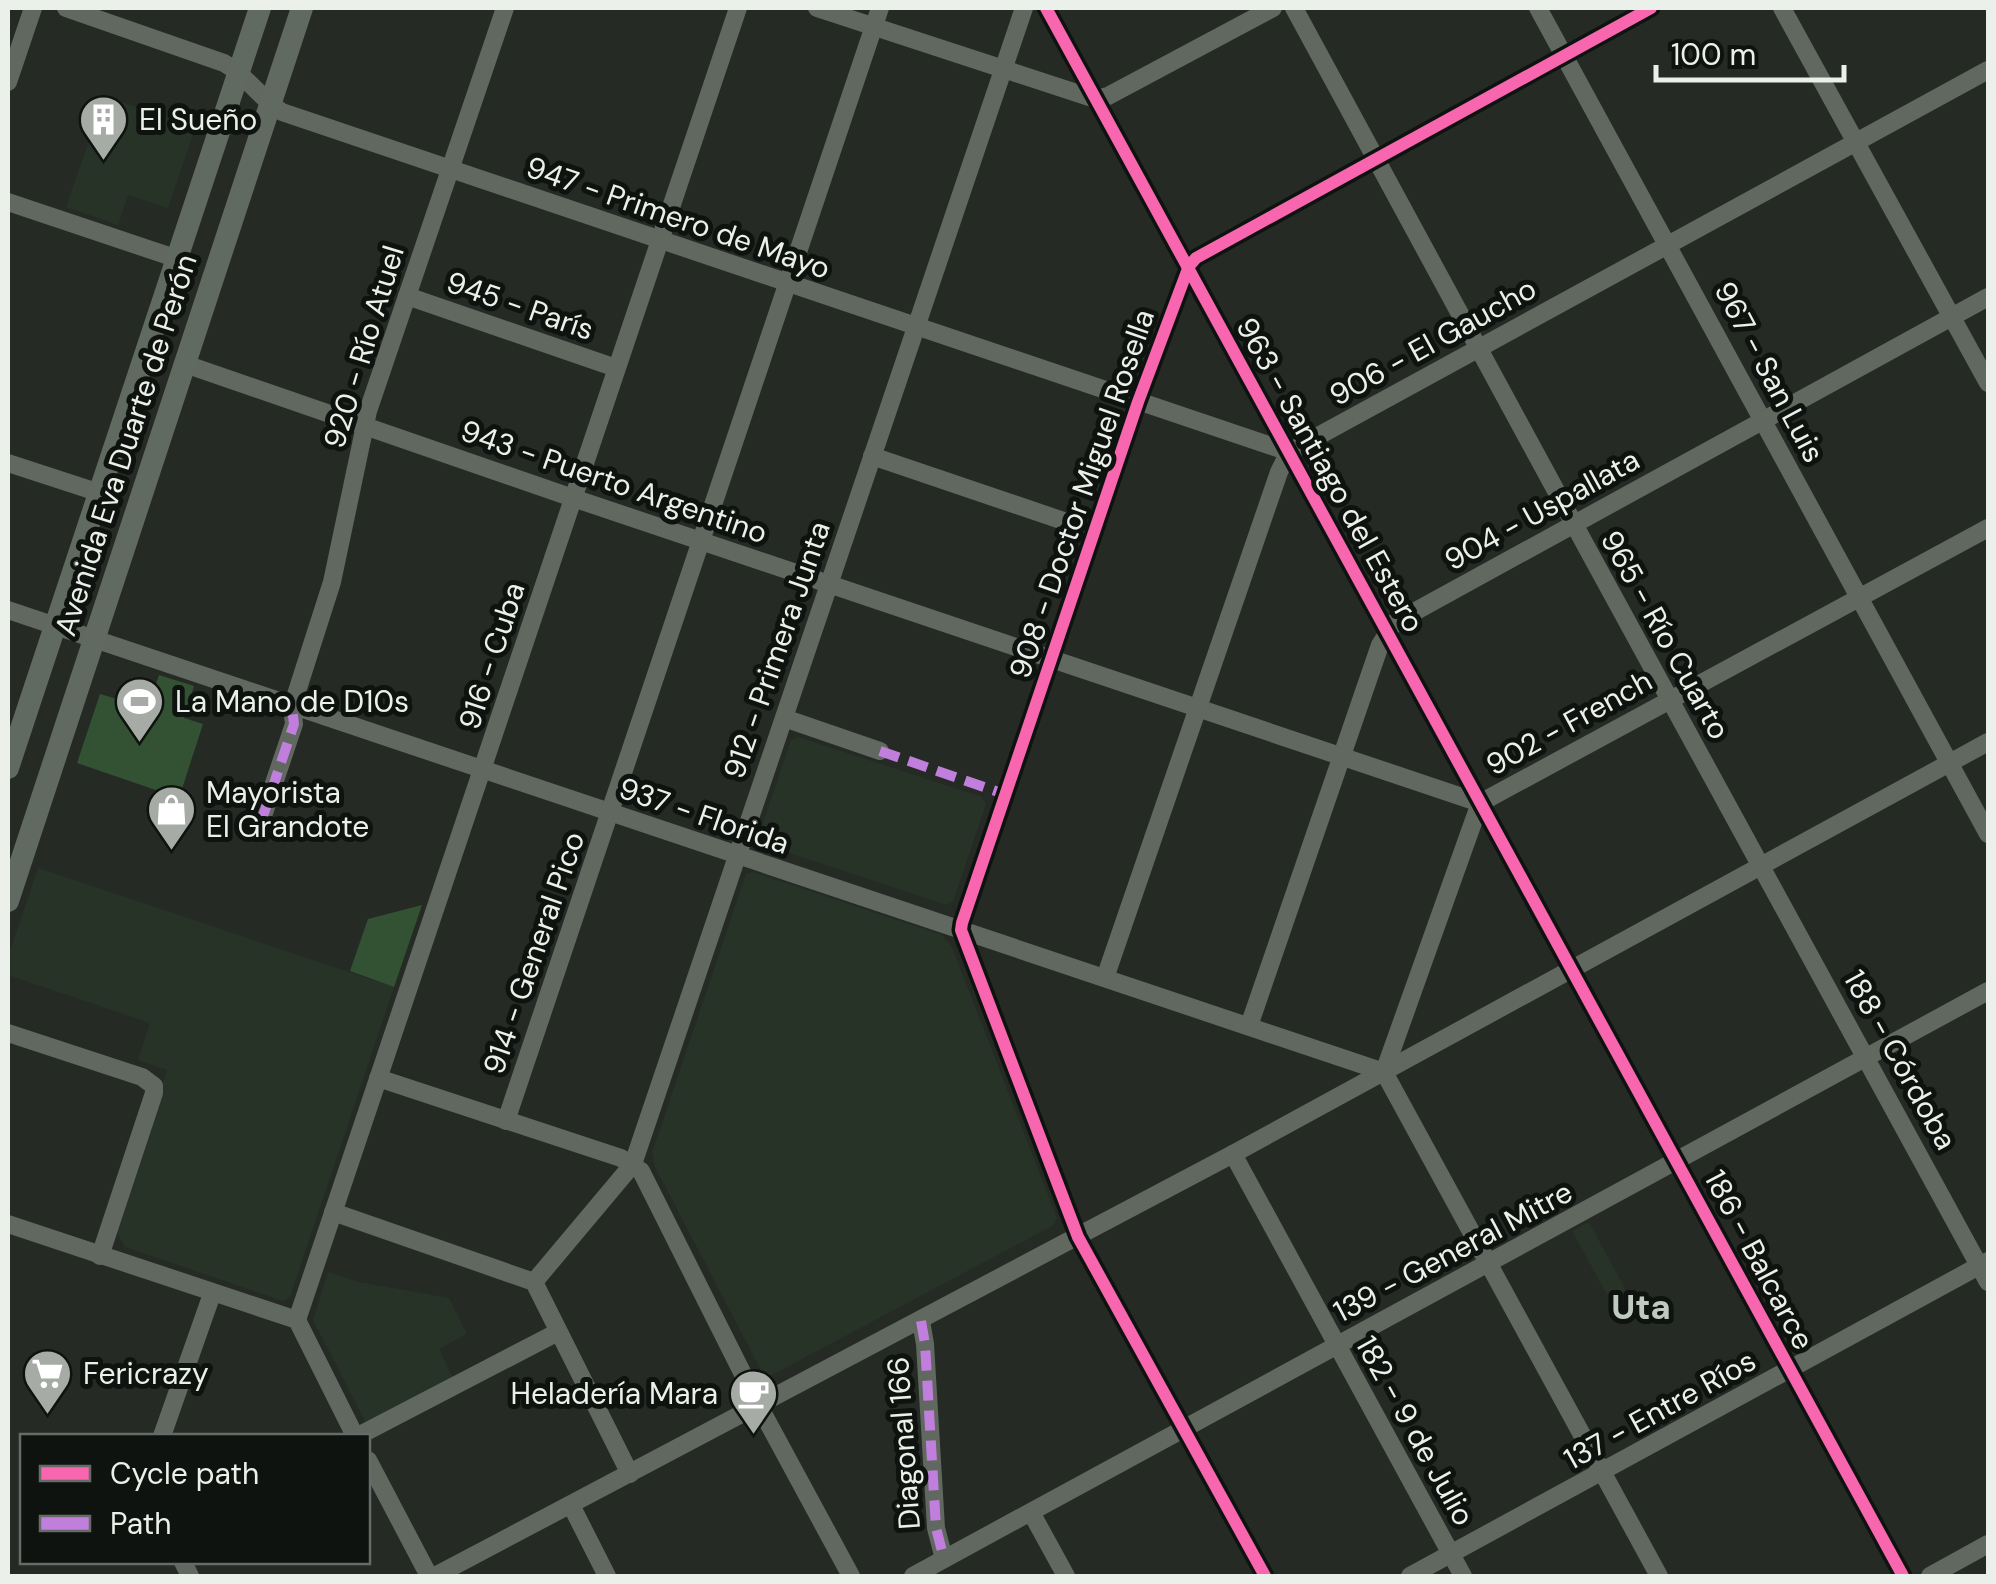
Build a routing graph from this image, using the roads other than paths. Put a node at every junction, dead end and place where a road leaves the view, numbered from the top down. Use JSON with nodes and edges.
{"nodes":[{"id":1,"x":33,"y":8,"type":"edge"},
{"id":2,"x":66,"y":8,"type":"edge"},
{"id":3,"x":260,"y":8,"type":"edge"},
{"id":4,"x":302,"y":8,"type":"edge"},
{"id":5,"x":505,"y":8,"type":"edge"},
{"id":6,"x":738,"y":8,"type":"edge"},
{"id":7,"x":817,"y":8,"type":"edge"},
{"id":8,"x":880,"y":8,"type":"edge"},
{"id":9,"x":1024,"y":8,"type":"edge"},
{"id":10,"x":1046,"y":8,"type":"edge"},
{"id":11,"x":1273,"y":8,"type":"edge"},
{"id":12,"x":1294,"y":8,"type":"edge"},
{"id":13,"x":1538,"y":8,"type":"edge"},
{"id":14,"x":1651,"y":8,"type":"edge"},
{"id":15,"x":1782,"y":8,"type":"edge"},
{"id":16,"x":874,"y":26,"type":"junction"},
{"id":17,"x":15,"y":35,"type":"edge"},
{"id":18,"x":1563,"y":55,"type":"junction"},
{"id":19,"x":1003,"y":69,"type":"junction"},
{"id":20,"x":1988,"y":70,"type":"edge"},
{"id":21,"x":239,"y":72,"type":"junction"},
{"id":22,"x":8,"y":82,"type":"edge"},
{"id":23,"x":1095,"y":99,"type":"junction"},
{"id":24,"x":269,"y":104,"type":"junction"},
{"id":25,"x":1857,"y":142,"type":"junction"},
{"id":26,"x":1375,"y":159,"type":"junction"},
{"id":27,"x":450,"y":170,"type":"junction"},
{"id":28,"x":8,"y":202,"type":"edge"},
{"id":29,"x":659,"y":240,"type":"junction"},
{"id":30,"x":1668,"y":244,"type":"junction"},
{"id":31,"x":178,"y":259,"type":"junction"},
{"id":32,"x":1188,"y":266,"type":"junction"},
{"id":33,"x":788,"y":284,"type":"junction"},
{"id":34,"x":407,"y":296,"type":"junction"},
{"id":35,"x":1988,"y":297,"type":"edge"},
{"id":36,"x":1952,"y":316,"type":"junction"},
{"id":37,"x":915,"y":326,"type":"junction"},
{"id":38,"x":1478,"y":348,"type":"junction"},
{"id":39,"x":185,"y":364,"type":"junction"},
{"id":40,"x":616,"y":368,"type":"junction"},
{"id":41,"x":1988,"y":383,"type":"edge"},
{"id":42,"x":1138,"y":402,"type":"junction"},
{"id":43,"x":1764,"y":420,"type":"junction"},
{"id":44,"x":364,"y":426,"type":"junction"},
{"id":45,"x":1289,"y":452,"type":"junction"},
{"id":46,"x":872,"y":456,"type":"junction"},
{"id":47,"x":8,"y":463,"type":"edge"},
{"id":48,"x":100,"y":493,"type":"junction"},
{"id":49,"x":573,"y":498,"type":"junction"},
{"id":50,"x":1573,"y":526,"type":"junction"},
{"id":51,"x":1988,"y":528,"type":"edge"},
{"id":52,"x":1093,"y":531,"type":"junction"},
{"id":53,"x":700,"y":540,"type":"junction"},
{"id":54,"x":829,"y":584,"type":"junction"},
{"id":55,"x":1859,"y":599,"type":"junction"},
{"id":56,"x":8,"y":610,"type":"edge"},
{"id":57,"x":56,"y":626,"type":"junction"},
{"id":58,"x":1386,"y":631,"type":"junction"},
{"id":59,"x":94,"y":639,"type":"junction"},
{"id":60,"x":1052,"y":658,"type":"junction"},
{"id":61,"x":1670,"y":698,"type":"junction"},
{"id":62,"x":292,"y":707,"type":"junction"},
{"id":63,"x":1197,"y":707,"type":"junction"},
{"id":64,"x":784,"y":718,"type":"junction"},
{"id":65,"x":1988,"y":742,"type":"edge"},
{"id":66,"x":880,"y":752,"type":"dead end"},
{"id":67,"x":1341,"y":756,"type":"junction"},
{"id":68,"x":1950,"y":764,"type":"junction"},
{"id":69,"x":8,"y":768,"type":"edge"},
{"id":70,"x":483,"y":770,"type":"junction"},
{"id":71,"x":1480,"y":803,"type":"junction"},
{"id":72,"x":610,"y":814,"type":"junction"},
{"id":73,"x":262,"y":819,"type":"dead end"},
{"id":74,"x":1988,"y":834,"type":"edge"},
{"id":75,"x":736,"y":856,"type":"junction"},
{"id":76,"x":1761,"y":866,"type":"junction"},
{"id":77,"x":8,"y":901,"type":"edge"},
{"id":78,"x":961,"y":930,"type":"junction"},
{"id":79,"x":1571,"y":967,"type":"junction"},
{"id":80,"x":1105,"y":978,"type":"junction"},
{"id":81,"x":1988,"y":991,"type":"edge"},
{"id":82,"x":1250,"y":1026,"type":"junction"},
{"id":83,"x":8,"y":1033,"type":"edge"},
{"id":84,"x":1869,"y":1059,"type":"junction"},
{"id":85,"x":1384,"y":1072,"type":"junction"},
{"id":86,"x":378,"y":1078,"type":"junction"},
{"id":87,"x":506,"y":1121,"type":"junction"},
{"id":88,"x":1233,"y":1154,"type":"junction"},
{"id":89,"x":1678,"y":1161,"type":"junction"},
{"id":90,"x":637,"y":1167,"type":"junction"},
{"id":91,"x":334,"y":1212,"type":"junction"},
{"id":92,"x":8,"y":1224,"type":"edge"},
{"id":93,"x":1078,"y":1237,"type":"junction"},
{"id":94,"x":100,"y":1256,"type":"junction"},
{"id":95,"x":1490,"y":1264,"type":"junction"},
{"id":96,"x":1985,"y":1270,"type":"edge"},
{"id":97,"x":534,"y":1282,"type":"junction"},
{"id":98,"x":212,"y":1294,"type":"junction"},
{"id":99,"x":297,"y":1320,"type":"junction"},
{"id":100,"x":921,"y":1321,"type":"junction"},
{"id":101,"x":558,"y":1332,"type":"junction"},
{"id":102,"x":1337,"y":1346,"type":"junction"},
{"id":103,"x":1790,"y":1370,"type":"junction"},
{"id":104,"x":760,"y":1406,"type":"junction"},
{"id":105,"x":1184,"y":1432,"type":"junction"},
{"id":106,"x":163,"y":1434,"type":"edge"},
{"id":107,"x":356,"y":1434,"type":"edge"},
{"id":108,"x":361,"y":1434,"type":"edge"},
{"id":109,"x":370,"y":1464,"type":"edge"},
{"id":110,"x":1602,"y":1473,"type":"junction"},
{"id":111,"x":630,"y":1474,"type":"junction"},
{"id":112,"x":571,"y":1505,"type":"junction"},
{"id":113,"x":1032,"y":1514,"type":"junction"},
{"id":114,"x":1988,"y":1544,"type":"edge"},
{"id":115,"x":1450,"y":1554,"type":"junction"},
{"id":116,"x":944,"y":1560,"type":"junction"},
{"id":117,"x":921,"y":1575,"type":"edge"},
{"id":118,"x":432,"y":1576,"type":"edge"},
{"id":119,"x":607,"y":1576,"type":"edge"},
{"id":120,"x":852,"y":1576,"type":"edge"},
{"id":121,"x":1066,"y":1576,"type":"edge"},
{"id":122,"x":1265,"y":1576,"type":"edge"},
{"id":123,"x":1410,"y":1576,"type":"edge"},
{"id":124,"x":1462,"y":1576,"type":"edge"},
{"id":125,"x":1659,"y":1576,"type":"edge"},
{"id":126,"x":1902,"y":1576,"type":"edge"},
{"id":127,"x":1930,"y":1576,"type":"edge"}],
"edges":[{"from":1,"to":17,"type":"street"},
{"from":2,"to":21,"type":"street","name":"947 - Primero de Mayo"},
{"from":3,"to":21,"type":"main road","name":"Avenida Eva Duarte de Perón"},
{"from":4,"to":24,"type":"main road","name":"Avenida Eva Duarte de Perón"},
{"from":5,"to":27,"type":"street","name":"920 - Río Atuel"},
{"from":6,"to":29,"type":"street","name":"916 - Cuba"},
{"from":7,"to":16,"type":"street"},
{"from":8,"to":16,"type":"street","name":"914 - General Pico"},
{"from":9,"to":19,"type":"street","name":"912 - Primera Junta"},
{"from":10,"to":23,"type":"street","name":"963 - Santiago del Estero"},
{"from":11,"to":23,"type":"street"},
{"from":12,"to":26,"type":"street","name":"965 - Río Cuarto"},
{"from":13,"to":18,"type":"street","name":"967 - San Luis"},
{"from":14,"to":18,"type":"street"},
{"from":15,"to":25,"type":"street"},
{"from":16,"to":19,"type":"street"},
{"from":16,"to":33,"type":"street","name":"914 - General Pico"},
{"from":17,"to":22,"type":"street"},
{"from":18,"to":26,"type":"street"},
{"from":18,"to":30,"type":"street","name":"967 - San Luis"},
{"from":19,"to":23,"type":"street"},
{"from":19,"to":37,"type":"street","name":"912 - Primera Junta"},
{"from":20,"to":25,"type":"street","name":"906 - El Gaucho"},
{"from":21,"to":24,"type":"street","name":"947 - Primero de Mayo"},
{"from":21,"to":31,"type":"main road","name":"Avenida Eva Duarte de Perón"},
{"from":23,"to":32,"type":"street","name":"963 - Santiago del Estero"},
{"from":24,"to":27,"type":"street","name":"947 - Primero de Mayo"},
{"from":24,"to":39,"type":"main road","name":"Avenida Eva Duarte de Perón"},
{"from":25,"to":30,"type":"street","name":"906 - El Gaucho"},
{"from":25,"to":36,"type":"street"},
{"from":26,"to":32,"type":"street"},
{"from":26,"to":38,"type":"street","name":"965 - Río Cuarto"},
{"from":27,"to":29,"type":"street","name":"947 - Primero de Mayo"},
{"from":27,"to":34,"type":"street","name":"920 - Río Atuel"},
{"from":28,"to":31,"type":"street"},
{"from":29,"to":33,"type":"street","name":"947 - Primero de Mayo"},
{"from":29,"to":40,"type":"street","name":"916 - Cuba"},
{"from":30,"to":38,"type":"street","name":"906 - El Gaucho"},
{"from":30,"to":43,"type":"street","name":"967 - San Luis"},
{"from":31,"to":48,"type":"main road","name":"Avenida Eva Duarte de Perón"},
{"from":32,"to":42,"type":"street","name":"908 - Doctor Miguel Rosella"},
{"from":32,"to":45,"type":"street","name":"963 - Santiago del Estero"},
{"from":33,"to":37,"type":"street","name":"947 - Primero de Mayo"},
{"from":33,"to":53,"type":"street","name":"914 - General Pico"},
{"from":34,"to":40,"type":"street","name":"945 - París"},
{"from":34,"to":44,"type":"street","name":"920 - Río Atuel"},
{"from":35,"to":36,"type":"street","name":"904 - Uspallata"},
{"from":36,"to":41,"type":"street"},
{"from":36,"to":43,"type":"street","name":"904 - Uspallata"},
{"from":37,"to":42,"type":"street","name":"947 - Primero de Mayo"},
{"from":37,"to":46,"type":"street","name":"912 - Primera Junta"},
{"from":38,"to":45,"type":"street","name":"906 - El Gaucho"},
{"from":38,"to":50,"type":"street","name":"965 - Río Cuarto"},
{"from":39,"to":44,"type":"street","name":"943 - Puerto Argentino"},
{"from":39,"to":59,"type":"main road","name":"Avenida Eva Duarte de Perón"},
{"from":40,"to":49,"type":"street","name":"916 - Cuba"},
{"from":42,"to":45,"type":"street","name":"947 - Primero de Mayo"},
{"from":42,"to":52,"type":"street","name":"908 - Doctor Miguel Rosella"},
{"from":43,"to":50,"type":"street","name":"904 - Uspallata"},
{"from":43,"to":55,"type":"street","name":"967 - San Luis"},
{"from":44,"to":49,"type":"street","name":"943 - Puerto Argentino"},
{"from":44,"to":62,"type":"street","name":"920 - Río Atuel"},
{"from":45,"to":58,"type":"street","name":"963 - Santiago del Estero"},
{"from":45,"to":63,"type":"street"},
{"from":46,"to":52,"type":"street"},
{"from":46,"to":54,"type":"street","name":"912 - Primera Junta"},
{"from":47,"to":48,"type":"street"},
{"from":48,"to":57,"type":"main road","name":"Avenida Eva Duarte de Perón"},
{"from":49,"to":53,"type":"street","name":"943 - Puerto Argentino"},
{"from":49,"to":70,"type":"street","name":"916 - Cuba"},
{"from":50,"to":58,"type":"street","name":"904 - Uspallata"},
{"from":50,"to":61,"type":"street","name":"965 - Río Cuarto"},
{"from":51,"to":55,"type":"street","name":"902 - French"},
{"from":52,"to":60,"type":"street","name":"908 - Doctor Miguel Rosella"},
{"from":53,"to":54,"type":"street","name":"943 - Puerto Argentino"},
{"from":53,"to":72,"type":"street","name":"914 - General Pico"},
{"from":54,"to":60,"type":"street","name":"943 - Puerto Argentino"},
{"from":54,"to":64,"type":"street","name":"912 - Primera Junta"},
{"from":55,"to":61,"type":"street","name":"902 - French"},
{"from":55,"to":68,"type":"street","name":"967 - San Luis"},
{"from":56,"to":57,"type":"street","name":"937 - Florida"},
{"from":57,"to":59,"type":"street","name":"937 - Florida"},
{"from":57,"to":69,"type":"main road","name":"Avenida Eva Duarte de Perón"},
{"from":58,"to":67,"type":"street"},
{"from":58,"to":71,"type":"street","name":"963 - Santiago del Estero"},
{"from":59,"to":62,"type":"street","name":"937 - Florida"},
{"from":59,"to":77,"type":"main road","name":"Avenida Eva Duarte de Perón"},
{"from":60,"to":63,"type":"street","name":"943 - Puerto Argentino"},
{"from":60,"to":78,"type":"street","name":"908 - Doctor Miguel Rosella"},
{"from":61,"to":71,"type":"street","name":"902 - French"},
{"from":61,"to":76,"type":"street","name":"965 - Río Cuarto"},
{"from":62,"to":70,"type":"street","name":"937 - Florida"},
{"from":62,"to":73,"type":"street","name":"920 - Río Atuel"},
{"from":63,"to":67,"type":"street","name":"943 - Puerto Argentino"},
{"from":63,"to":80,"type":"street"},
{"from":64,"to":66,"type":"street"},
{"from":64,"to":75,"type":"street","name":"912 - Primera Junta"},
{"from":65,"to":68,"type":"street"},
{"from":67,"to":71,"type":"street","name":"943 - Puerto Argentino"},
{"from":67,"to":82,"type":"street"},
{"from":68,"to":74,"type":"street","name":"967 - San Luis"},
{"from":68,"to":76,"type":"street"},
{"from":70,"to":72,"type":"street","name":"937 - Florida"},
{"from":70,"to":86,"type":"street","name":"916 - Cuba"},
{"from":71,"to":79,"type":"street","name":"963 - Santiago del Estero"},
{"from":71,"to":85,"type":"street","name":"902 - French"},
{"from":72,"to":75,"type":"street","name":"937 - Florida"},
{"from":72,"to":87,"type":"street","name":"914 - General Pico"},
{"from":75,"to":78,"type":"street","name":"937 - Florida"},
{"from":75,"to":90,"type":"street","name":"912 - Primera Junta"},
{"from":76,"to":79,"type":"street"},
{"from":76,"to":84,"type":"street","name":"188 - Córdoba"},
{"from":78,"to":80,"type":"street","name":"937 - Florida"},
{"from":78,"to":93,"type":"street"},
{"from":79,"to":85,"type":"street"},
{"from":79,"to":89,"type":"street","name":"186 - Balcarce"},
{"from":80,"to":82,"type":"street","name":"937 - Florida"},
{"from":81,"to":84,"type":"street","name":"139 - General Mitre"},
{"from":82,"to":85,"type":"street","name":"937 - Florida"},
{"from":83,"to":94,"type":"street"},
{"from":84,"to":89,"type":"street","name":"139 - General Mitre"},
{"from":84,"to":96,"type":"street","name":"188 - Córdoba"},
{"from":85,"to":88,"type":"street"},
{"from":85,"to":95,"type":"street"},
{"from":86,"to":87,"type":"street"},
{"from":86,"to":91,"type":"street","name":"916 - Cuba"},
{"from":87,"to":90,"type":"street"},
{"from":88,"to":93,"type":"street"},
{"from":88,"to":102,"type":"street","name":"182 - 9 de Julio"},
{"from":89,"to":95,"type":"street","name":"139 - General Mitre"},
{"from":89,"to":103,"type":"street","name":"186 - Balcarce"},
{"from":90,"to":97,"type":"street","name":"912 - Primera Junta"},
{"from":90,"to":104,"type":"street"},
{"from":91,"to":97,"type":"street"},
{"from":91,"to":99,"type":"street","name":"916 - Cuba"},
{"from":92,"to":94,"type":"street"},
{"from":93,"to":100,"type":"street"},
{"from":93,"to":105,"type":"street"},
{"from":94,"to":98,"type":"street"},
{"from":95,"to":102,"type":"street","name":"139 - General Mitre"},
{"from":95,"to":110,"type":"street"},
{"from":96,"to":103,"type":"street","name":"137 - Entre Ríos"},
{"from":97,"to":101,"type":"street"},
{"from":98,"to":99,"type":"street"},
{"from":98,"to":106,"type":"street"},
{"from":99,"to":107,"type":"street"},
{"from":100,"to":104,"type":"street"},
{"from":100,"to":116,"type":"street","name":"Diagonal 166"},
{"from":101,"to":108,"type":"street"},
{"from":101,"to":111,"type":"street"},
{"from":102,"to":105,"type":"street","name":"139 - General Mitre"},
{"from":102,"to":115,"type":"street","name":"182 - 9 de Julio"},
{"from":103,"to":110,"type":"street","name":"137 - Entre Ríos"},
{"from":103,"to":126,"type":"street","name":"186 - Balcarce"},
{"from":104,"to":111,"type":"street"},
{"from":104,"to":120,"type":"street"},
{"from":105,"to":113,"type":"street","name":"139 - General Mitre"},
{"from":105,"to":122,"type":"street"},
{"from":109,"to":118,"type":"street"},
{"from":110,"to":115,"type":"street","name":"137 - Entre Ríos"},
{"from":110,"to":125,"type":"street"},
{"from":111,"to":112,"type":"street"},
{"from":112,"to":118,"type":"street"},
{"from":112,"to":119,"type":"street"},
{"from":113,"to":116,"type":"street","name":"139 - General Mitre"},
{"from":113,"to":121,"type":"street"},
{"from":114,"to":127,"type":"street"},
{"from":115,"to":123,"type":"street","name":"137 - Entre Ríos"},
{"from":115,"to":124,"type":"street","name":"182 - 9 de Julio"},
{"from":116,"to":117,"type":"street","name":"139 - General Mitre"}]}
